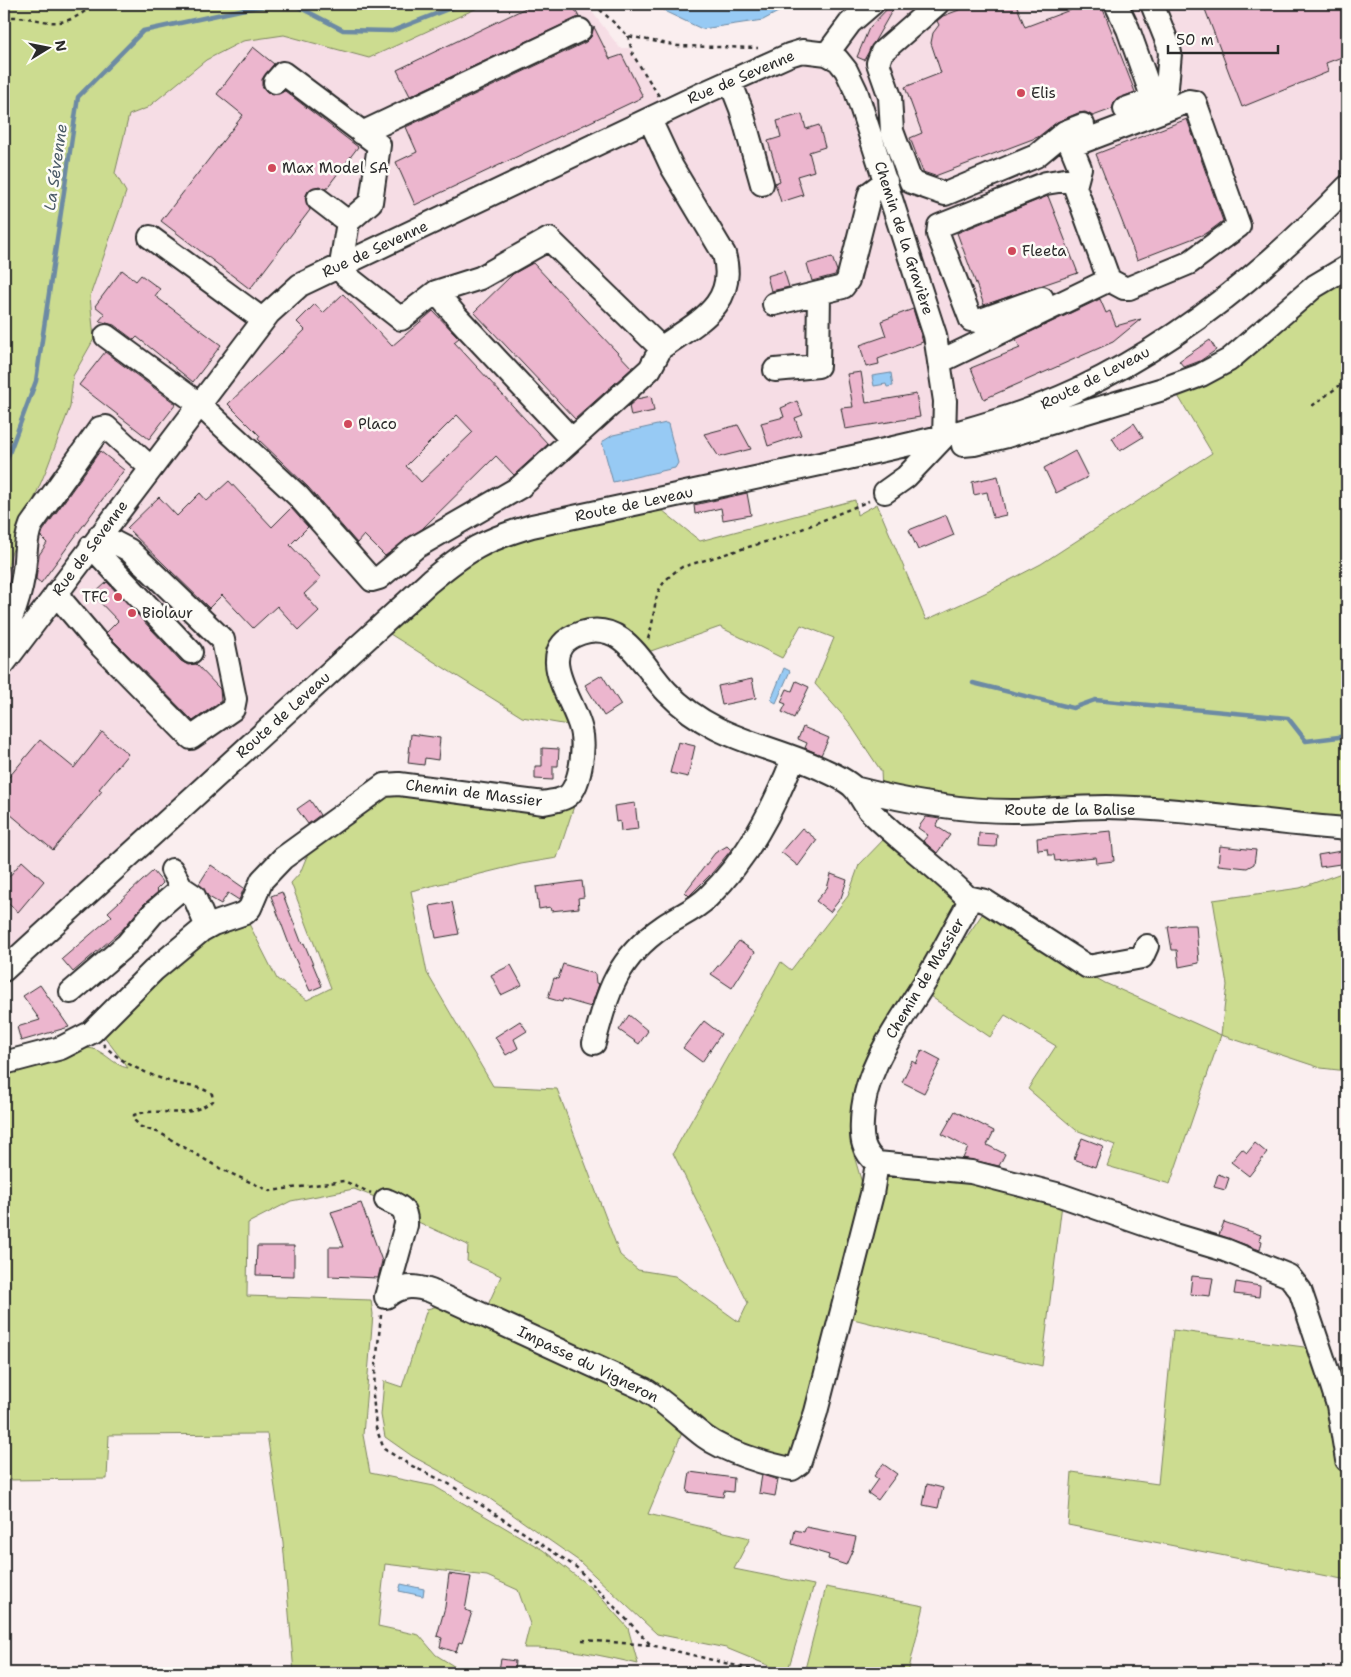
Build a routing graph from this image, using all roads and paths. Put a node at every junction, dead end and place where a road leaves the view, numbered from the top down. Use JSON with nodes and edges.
{"nodes":[{"id":1,"x":95,"y":4,"type":"edge"},
{"id":2,"x":594,"y":4,"type":"edge"},
{"id":3,"x":871,"y":4,"type":"edge"},
{"id":4,"x":937,"y":4,"type":"edge"},
{"id":5,"x":1116,"y":4,"type":"edge"},
{"id":6,"x":1152,"y":4,"type":"edge"},
{"id":7,"x":4,"y":17,"type":"edge"},
{"id":8,"x":580,"y":30,"type":"dead end"},
{"id":9,"x":628,"y":36,"type":"junction"},
{"id":10,"x":827,"y":54,"type":"junction"},
{"id":11,"x":789,"y":55,"type":"junction"},
{"id":12,"x":730,"y":81,"type":"junction"},
{"id":13,"x":276,"y":82,"type":"dead end"},
{"id":14,"x":1153,"y":99,"type":"junction"},
{"id":15,"x":659,"y":115,"type":"junction"},
{"id":16,"x":362,"y":133,"type":"junction"},
{"id":17,"x":1077,"y":178,"type":"junction"},
{"id":18,"x":886,"y":181,"type":"junction"},
{"id":19,"x":762,"y":184,"type":"dead end"},
{"id":20,"x":1347,"y":187,"type":"edge"},
{"id":21,"x":318,"y":199,"type":"dead end"},
{"id":22,"x":348,"y":222,"type":"junction"},
{"id":23,"x":150,"y":237,"type":"dead end"},
{"id":24,"x":341,"y":265,"type":"junction"},
{"id":25,"x":1347,"y":267,"type":"edge"},
{"id":26,"x":1109,"y":280,"type":"junction"},
{"id":27,"x":436,"y":292,"type":"junction"},
{"id":28,"x":819,"y":293,"type":"junction"},
{"id":29,"x":1078,"y":296,"type":"junction"},
{"id":30,"x":774,"y":304,"type":"dead end"},
{"id":31,"x":263,"y":320,"type":"junction"},
{"id":32,"x":106,"y":336,"type":"dead end"},
{"id":33,"x":662,"y":348,"type":"junction"},
{"id":34,"x":939,"y":362,"type":"junction"},
{"id":35,"x":774,"y":370,"type":"dead end"},
{"id":36,"x":1347,"y":380,"type":"edge"},
{"id":37,"x":199,"y":404,"type":"junction"},
{"id":38,"x":1312,"y":406,"type":"dead end"},
{"id":39,"x":944,"y":437,"type":"junction"},
{"id":40,"x":572,"y":440,"type":"junction"},
{"id":41,"x":151,"y":468,"type":"junction"},
{"id":42,"x":885,"y":492,"type":"joint"},
{"id":43,"x":96,"y":541,"type":"junction"},
{"id":44,"x":56,"y":594,"type":"junction"},
{"id":45,"x":4,"y":631,"type":"edge"},
{"id":46,"x":191,"y":652,"type":"dead end"},
{"id":47,"x":641,"y":660,"type":"junction"},
{"id":48,"x":4,"y":663,"type":"edge"},
{"id":49,"x":793,"y":759,"type":"junction"},
{"id":50,"x":854,"y":788,"type":"junction"},
{"id":51,"x":1347,"y":829,"type":"edge"},
{"id":52,"x":967,"y":897,"type":"junction"},
{"id":53,"x":207,"y":927,"type":"junction"},
{"id":54,"x":1147,"y":946,"type":"dead end"},
{"id":55,"x":4,"y":970,"type":"edge"},
{"id":56,"x":71,"y":992,"type":"dead end"},
{"id":57,"x":92,"y":1032,"type":"junction"},
{"id":58,"x":594,"y":1043,"type":"dead end"},
{"id":59,"x":4,"y":1063,"type":"edge"},
{"id":60,"x":877,"y":1163,"type":"junction"},
{"id":61,"x":386,"y":1200,"type":"joint"},
{"id":62,"x":386,"y":1297,"type":"junction"},
{"id":63,"x":1347,"y":1460,"type":"edge"},
{"id":64,"x":582,"y":1640,"type":"dead end"},
{"id":65,"x":651,"y":1645,"type":"junction"},
{"id":66,"x":766,"y":1673,"type":"edge"}],
"edges":[{"from":1,"to":7,"type":"path"},
{"from":2,"to":9,"type":"path"},
{"from":3,"to":10,"type":"street"},
{"from":4,"to":14,"type":"street"},
{"from":5,"to":14,"type":"street"},
{"from":6,"to":14,"type":"street"},
{"from":8,"to":16,"type":"street"},
{"from":9,"to":11,"type":"path"},
{"from":9,"to":15,"type":"path"},
{"from":10,"to":11,"type":"street","name":"Rue de Sevenne"},
{"from":10,"to":18,"type":"street","name":"Chemin de la Gravière"},
{"from":11,"to":12,"type":"street","name":"Rue de Sevenne"},
{"from":12,"to":15,"type":"street","name":"Rue de Sevenne"},
{"from":12,"to":19,"type":"street"},
{"from":13,"to":16,"type":"street"},
{"from":15,"to":24,"type":"street","name":"Rue de Sevenne"},
{"from":15,"to":33,"type":"street"},
{"from":16,"to":22,"type":"street"},
{"from":17,"to":26,"type":"street"},
{"from":17,"to":26,"type":"street"},
{"from":17,"to":29,"type":"street"},
{"from":18,"to":28,"type":"street"},
{"from":18,"to":34,"type":"street","name":"Chemin de la Gravière"},
{"from":20,"to":39,"type":"street","name":"Route de Leveau"},
{"from":21,"to":22,"type":"street"},
{"from":22,"to":24,"type":"street"},
{"from":23,"to":31,"type":"street"},
{"from":24,"to":27,"type":"street"},
{"from":24,"to":31,"type":"street","name":"Rue de Sevenne"},
{"from":25,"to":39,"type":"street"},
{"from":26,"to":29,"type":"street"},
{"from":27,"to":33,"type":"street"},
{"from":27,"to":40,"type":"street"},
{"from":28,"to":30,"type":"street"},
{"from":28,"to":35,"type":"street"},
{"from":29,"to":34,"type":"street"},
{"from":31,"to":37,"type":"street","name":"Rue de Sevenne"},
{"from":32,"to":37,"type":"street"},
{"from":33,"to":40,"type":"street"},
{"from":34,"to":39,"type":"street","name":"Chemin de la Gravière"},
{"from":36,"to":38,"type":"path"},
{"from":37,"to":40,"type":"street"},
{"from":37,"to":41,"type":"street","name":"Rue de Sevenne"},
{"from":39,"to":42,"type":"street"},
{"from":39,"to":55,"type":"street","name":"Route de Leveau"},
{"from":41,"to":43,"type":"street","name":"Rue de Sevenne"},
{"from":41,"to":45,"type":"street"},
{"from":42,"to":47,"type":"path"},
{"from":43,"to":44,"type":"street","name":"Rue de Sevenne"},
{"from":43,"to":44,"type":"street"},
{"from":43,"to":46,"type":"street"},
{"from":44,"to":48,"type":"street","name":"Rue de Sevenne"},
{"from":47,"to":49,"type":"street","name":"Chemin de Massier"},
{"from":47,"to":53,"type":"street","name":"Chemin de Massier"},
{"from":49,"to":50,"type":"street","name":"Chemin de Massier"},
{"from":49,"to":58,"type":"street"},
{"from":50,"to":51,"type":"street","name":"Route de la Balise"},
{"from":50,"to":52,"type":"street","name":"Chemin de Massier"},
{"from":52,"to":54,"type":"street"},
{"from":52,"to":60,"type":"street","name":"Chemin de Massier"},
{"from":53,"to":56,"type":"street"},
{"from":53,"to":57,"type":"street","name":"Chemin de Massier"},
{"from":57,"to":59,"type":"street","name":"Chemin de Massier"},
{"from":57,"to":61,"type":"path"},
{"from":60,"to":62,"type":"street","name":"Impasse du Vigneron"},
{"from":60,"to":63,"type":"street"},
{"from":61,"to":62,"type":"street"},
{"from":62,"to":65,"type":"path"},
{"from":64,"to":65,"type":"path"},
{"from":65,"to":66,"type":"path"}]}
